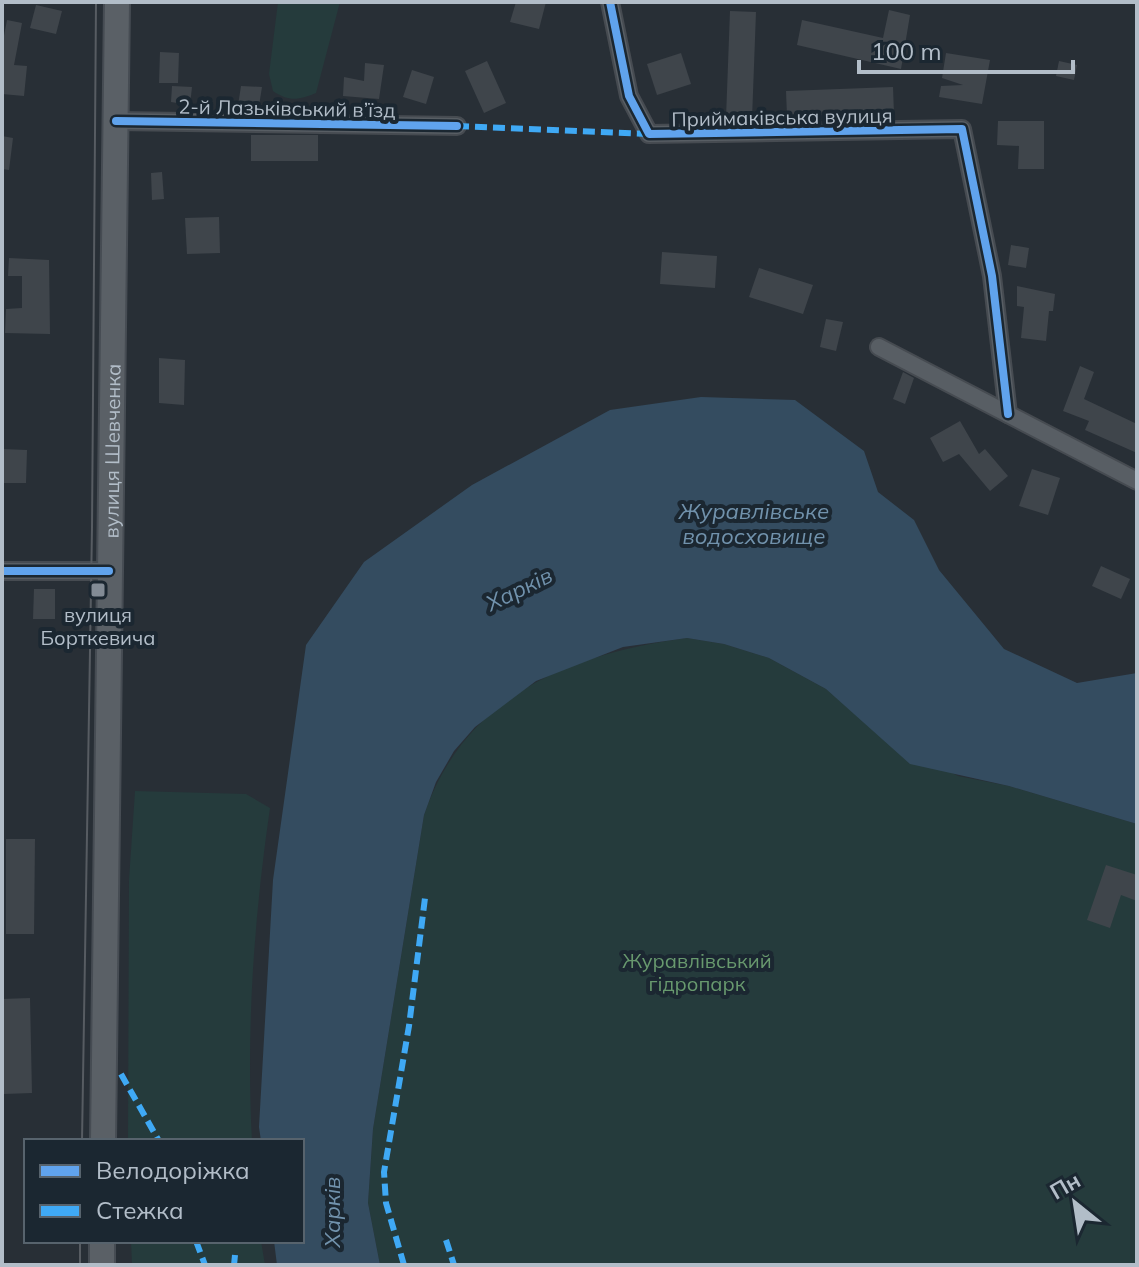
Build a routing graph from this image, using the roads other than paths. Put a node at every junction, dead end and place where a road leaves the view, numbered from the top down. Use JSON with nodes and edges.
{"nodes":[{"id":1,"x":117,"y":2,"type":"edge"},
{"id":2,"x":610,"y":2,"type":"edge"},
{"id":3,"x":116,"y":121,"type":"junction"},
{"id":4,"x":457,"y":126,"type":"dead end"},
{"id":5,"x":879,"y":347,"type":"dead end"},
{"id":6,"x":1008,"y":414,"type":"junction"},
{"id":7,"x":1137,"y":481,"type":"edge"},
{"id":8,"x":2,"y":571,"type":"edge"},
{"id":9,"x":109,"y":571,"type":"junction"},
{"id":10,"x":103,"y":1139,"type":"edge"},
{"id":11,"x":102,"y":1243,"type":"edge"},
{"id":12,"x":102,"y":1265,"type":"edge"}],
"edges":[{"from":1,"to":3,"type":"main road","name":"вулиця Шевченка"},
{"from":2,"to":6,"type":"street","name":"Приймаківська вулиця"},
{"from":3,"to":4,"type":"street","name":"2-й Лазьківський в’їзд"},
{"from":3,"to":9,"type":"main road","name":"вулиця Шевченка"},
{"from":5,"to":6,"type":"street"},
{"from":6,"to":7,"type":"street"},
{"from":8,"to":9,"type":"street"},
{"from":9,"to":10,"type":"main road","name":"вулиця Шевченка"},
{"from":11,"to":12,"type":"main road"}]}
